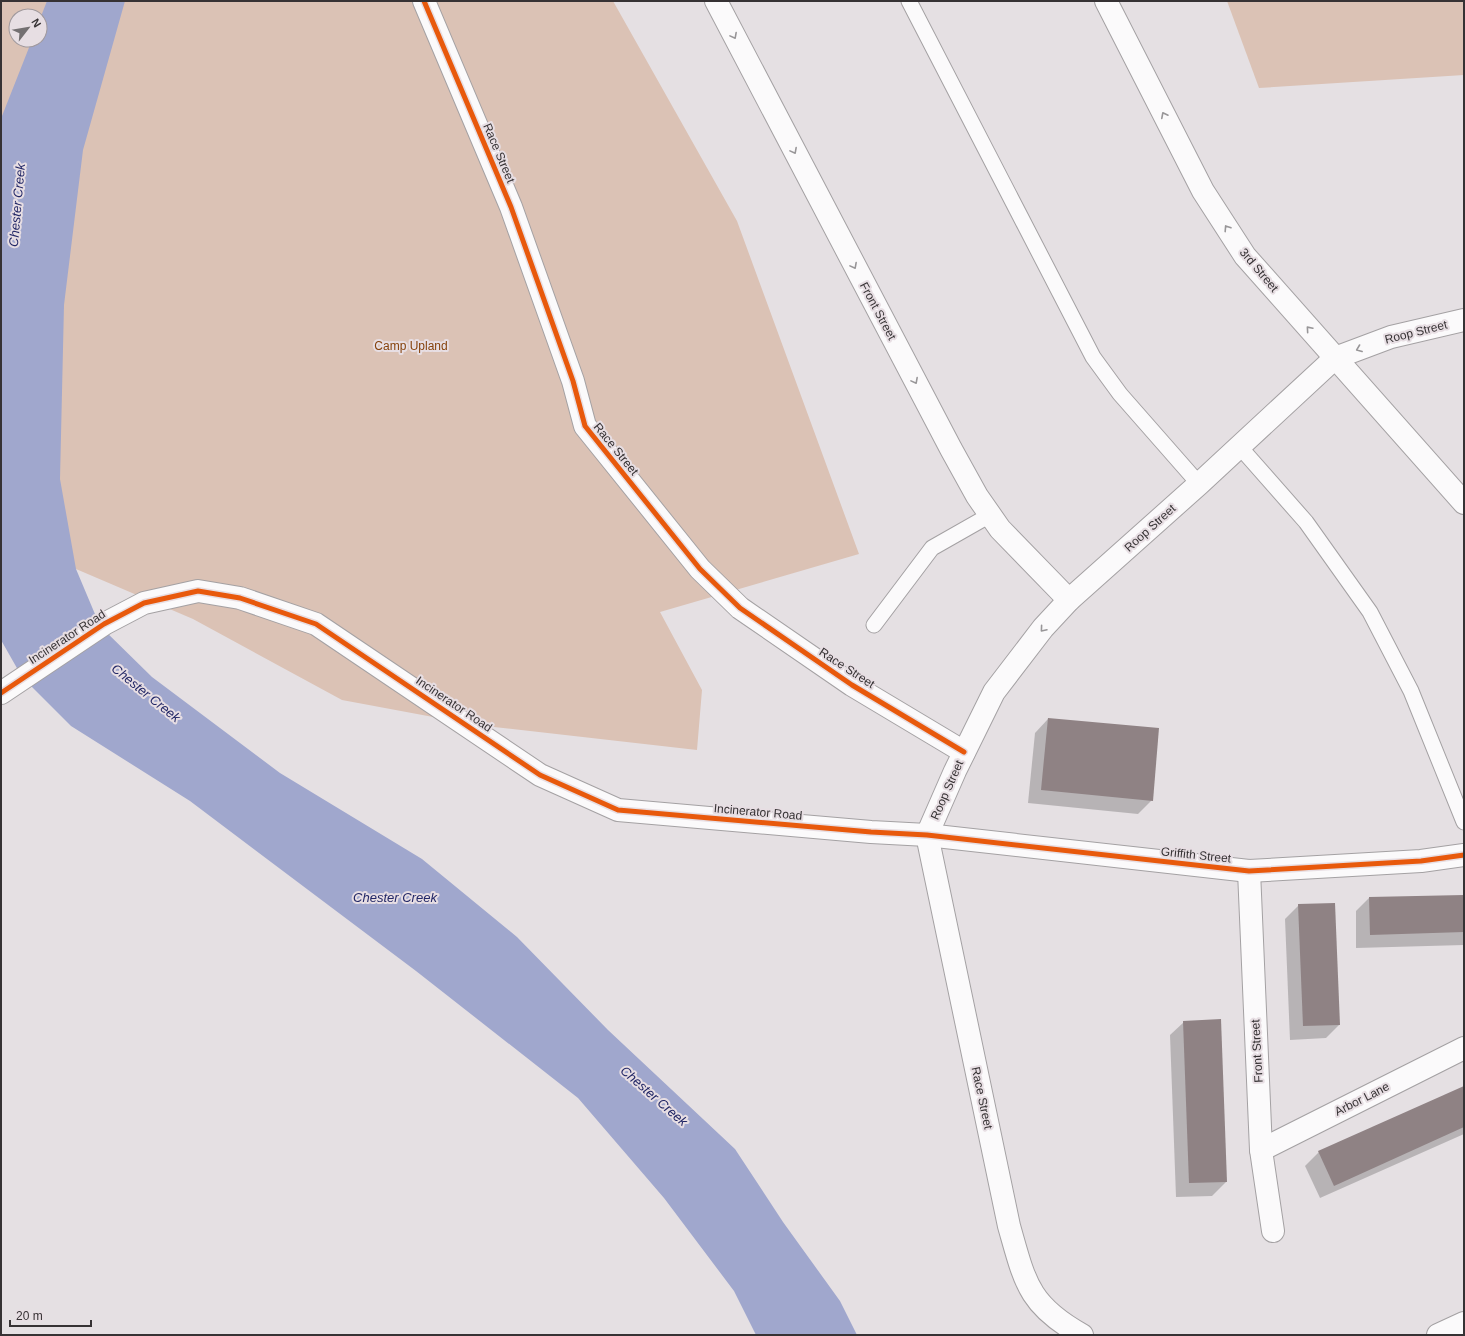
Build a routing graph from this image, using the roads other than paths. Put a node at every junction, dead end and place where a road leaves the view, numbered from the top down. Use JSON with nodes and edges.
{"nodes":[{"id":1,"x":424,"y":1,"type":"edge"},
{"id":2,"x":716,"y":1,"type":"edge"},
{"id":3,"x":909,"y":1,"type":"edge"},
{"id":4,"x":1106,"y":1,"type":"edge"},
{"id":5,"x":1464,"y":320,"type":"edge"},
{"id":6,"x":1335,"y":358,"type":"junction"},
{"id":7,"x":1239,"y":446,"type":"junction"},
{"id":8,"x":1199,"y":484,"type":"junction"},
{"id":9,"x":1464,"y":503,"type":"edge"},
{"id":10,"x":990,"y":515,"type":"junction"},
{"id":11,"x":1069,"y":600,"type":"junction"},
{"id":12,"x":874,"y":625,"type":"dead end"},
{"id":13,"x":8,"y":688,"type":"edge"},
{"id":14,"x":964,"y":752,"type":"junction"},
{"id":15,"x":1464,"y":822,"type":"edge"},
{"id":16,"x":927,"y":835,"type":"junction"},
{"id":17,"x":1464,"y":855,"type":"edge"},
{"id":18,"x":1249,"y":871,"type":"junction"},
{"id":19,"x":1464,"y":1048,"type":"edge"},
{"id":20,"x":1261,"y":1150,"type":"junction"},
{"id":21,"x":1274,"y":1231,"type":"dead end"},
{"id":22,"x":1082,"y":1335,"type":"edge"}],
"edges":[{"from":1,"to":14,"type":"street","name":"Race Street"},
{"from":2,"to":10,"type":"street","name":"Front Street","one_way":true},
{"from":3,"to":8,"type":"lane"},
{"from":6,"to":4,"type":"street","name":"3rd Street","one_way":true},
{"from":5,"to":6,"type":"street","name":"Roop Street","one_way":true},
{"from":6,"to":7,"type":"street","name":"Roop Street"},
{"from":6,"to":9,"type":"street","name":"3rd Street"},
{"from":7,"to":8,"type":"street","name":"Roop Street"},
{"from":7,"to":15,"type":"lane"},
{"from":8,"to":11,"type":"street","name":"Roop Street"},
{"from":10,"to":11,"type":"street","name":"Front Street"},
{"from":10,"to":12,"type":"lane"},
{"from":11,"to":14,"type":"street","name":"Roop Street","one_way":true},
{"from":13,"to":16,"type":"street","name":"Incinerator Road"},
{"from":14,"to":16,"type":"street","name":"Roop Street"},
{"from":16,"to":18,"type":"street","name":"Griffith Street"},
{"from":16,"to":22,"type":"street","name":"Race Street"},
{"from":17,"to":18,"type":"street","name":"Griffith Street"},
{"from":18,"to":20,"type":"street","name":"Front Street"},
{"from":19,"to":20,"type":"street","name":"Arbor Lane"},
{"from":20,"to":21,"type":"street","name":"Front Street"}]}
